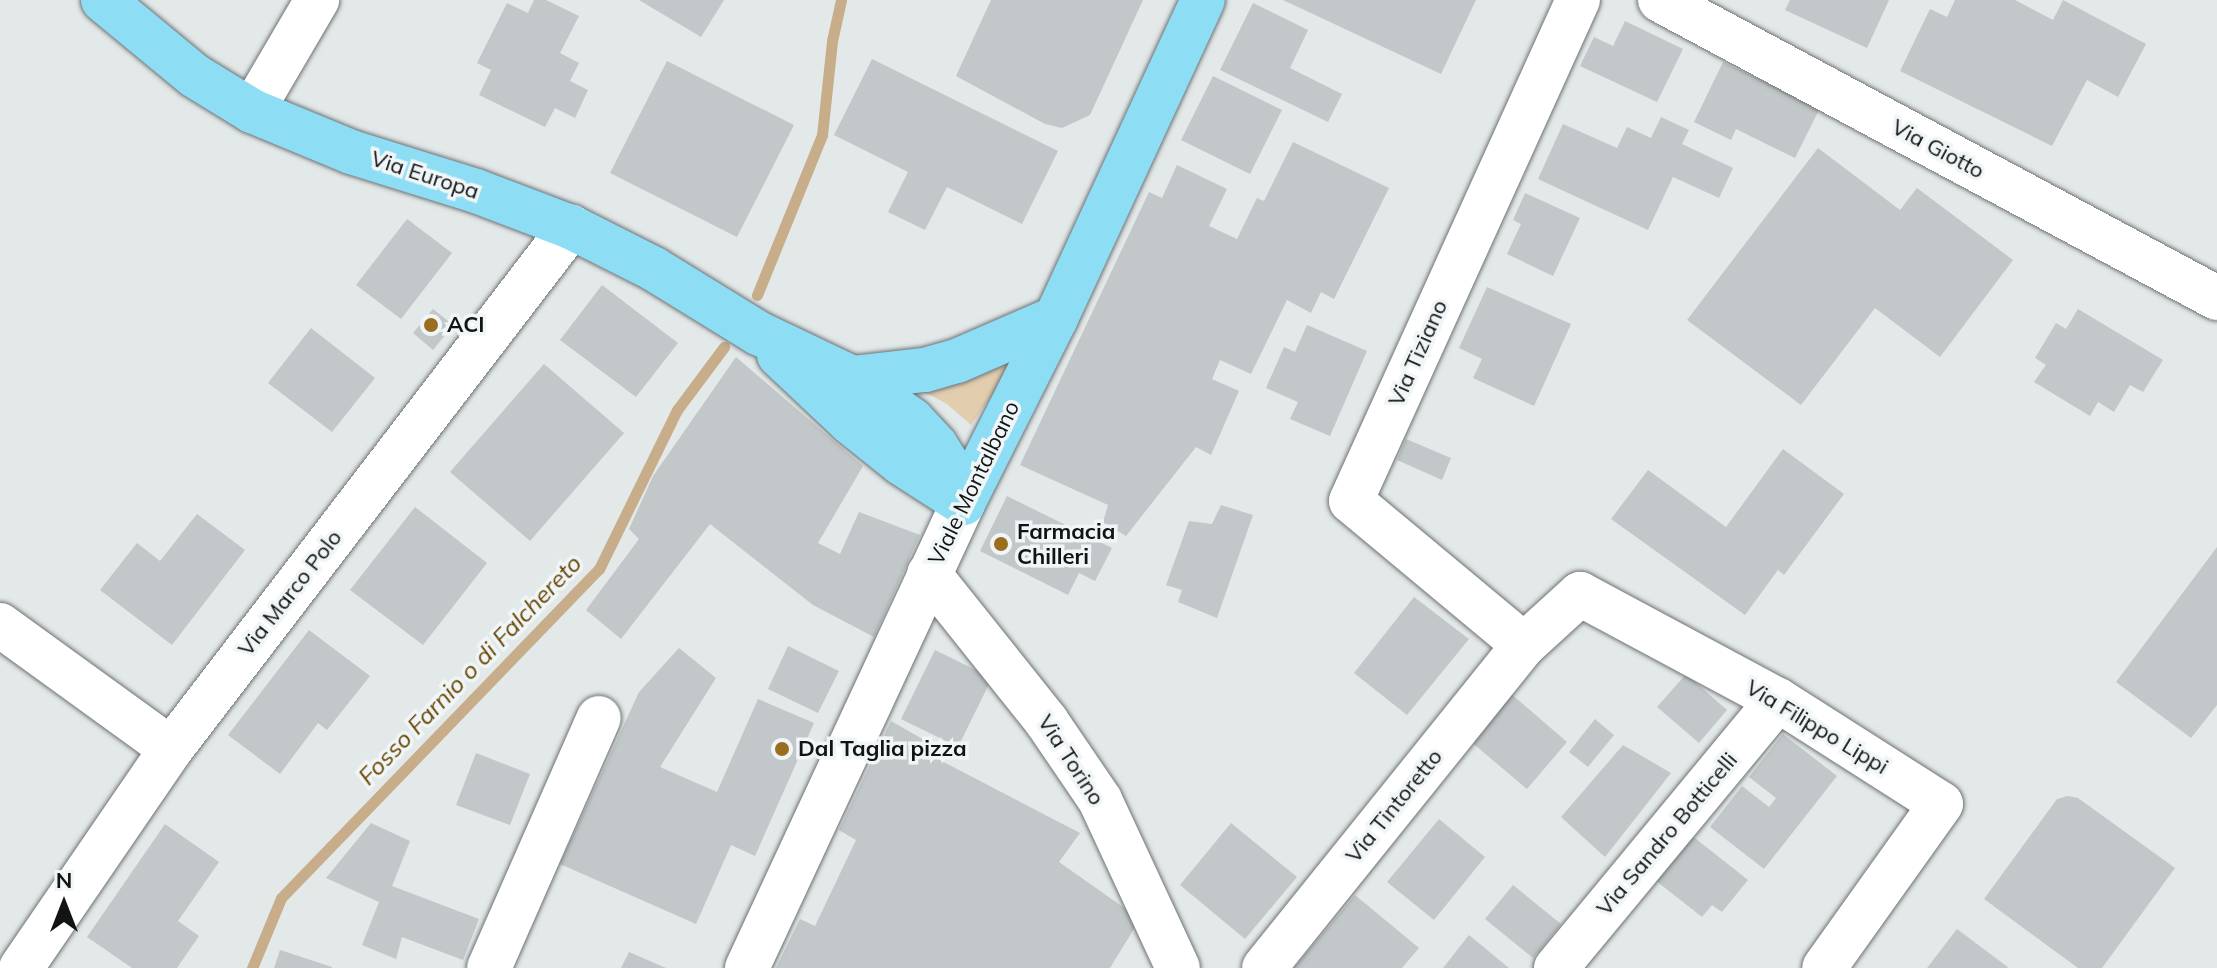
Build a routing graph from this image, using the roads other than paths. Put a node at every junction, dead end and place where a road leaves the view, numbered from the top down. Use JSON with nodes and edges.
{"nodes":[{"id":1,"x":103,"y":0,"type":"edge"},
{"id":2,"x":317,"y":0,"type":"edge"},
{"id":3,"x":1203,"y":0,"type":"edge"},
{"id":4,"x":1578,"y":0,"type":"edge"},
{"id":5,"x":1660,"y":0,"type":"edge"},
{"id":6,"x":252,"y":111,"type":"junction"},
{"id":7,"x":571,"y":227,"type":"junction"},
{"id":8,"x":2217,"y":298,"type":"edge"},
{"id":9,"x":1056,"y":318,"type":"junction"},
{"id":10,"x":758,"y":333,"type":"junction"},
{"id":11,"x":852,"y":378,"type":"junction"},
{"id":12,"x":963,"y":503,"type":"junction"},
{"id":13,"x":929,"y":574,"type":"junction"},
{"id":14,"x":0,"y":625,"type":"edge"},
{"id":15,"x":1524,"y":645,"type":"junction"},
{"id":16,"x":1778,"y":700,"type":"junction"},
{"id":17,"x":599,"y":718,"type":"dead end"},
{"id":18,"x":171,"y":749,"type":"junction"},
{"id":19,"x":1161,"y":957,"type":"edge"},
{"id":20,"x":21,"y":968,"type":"edge"},
{"id":21,"x":489,"y":968,"type":"edge"},
{"id":22,"x":747,"y":968,"type":"edge"},
{"id":23,"x":1264,"y":968,"type":"edge"},
{"id":24,"x":1556,"y":968,"type":"edge"},
{"id":25,"x":1824,"y":968,"type":"edge"}],
"edges":[{"from":1,"to":6,"type":"main road","name":"Via Europa"},
{"from":2,"to":6,"type":"street"},
{"from":3,"to":9,"type":"main road","name":"Viale Montalbano"},
{"from":4,"to":15,"type":"street","name":"Via Tiziano"},
{"from":5,"to":8,"type":"street","name":"Via Giotto"},
{"from":6,"to":7,"type":"main road","name":"Via Europa"},
{"from":7,"to":10,"type":"main road","name":"Via Europa"},
{"from":7,"to":18,"type":"street","name":"Via Marco Polo"},
{"from":9,"to":11,"type":"main road"},
{"from":9,"to":12,"type":"main road","name":"Viale Montalbano"},
{"from":10,"to":11,"type":"main road"},
{"from":10,"to":12,"type":"main road"},
{"from":11,"to":12,"type":"main road"},
{"from":12,"to":13,"type":"street","name":"Viale Montalbano"},
{"from":13,"to":19,"type":"street","name":"Via Torino"},
{"from":13,"to":22,"type":"street","name":"Viale Montalbano"},
{"from":14,"to":18,"type":"street"},
{"from":15,"to":16,"type":"street","name":"Via Filippo Lippi"},
{"from":15,"to":23,"type":"street","name":"Via Tintoretto"},
{"from":16,"to":24,"type":"street","name":"Via Sandro Botticelli"},
{"from":16,"to":25,"type":"street","name":"Via Filippo Lippi"},
{"from":17,"to":21,"type":"street"},
{"from":18,"to":20,"type":"street","name":"Via Marco Polo"}]}
